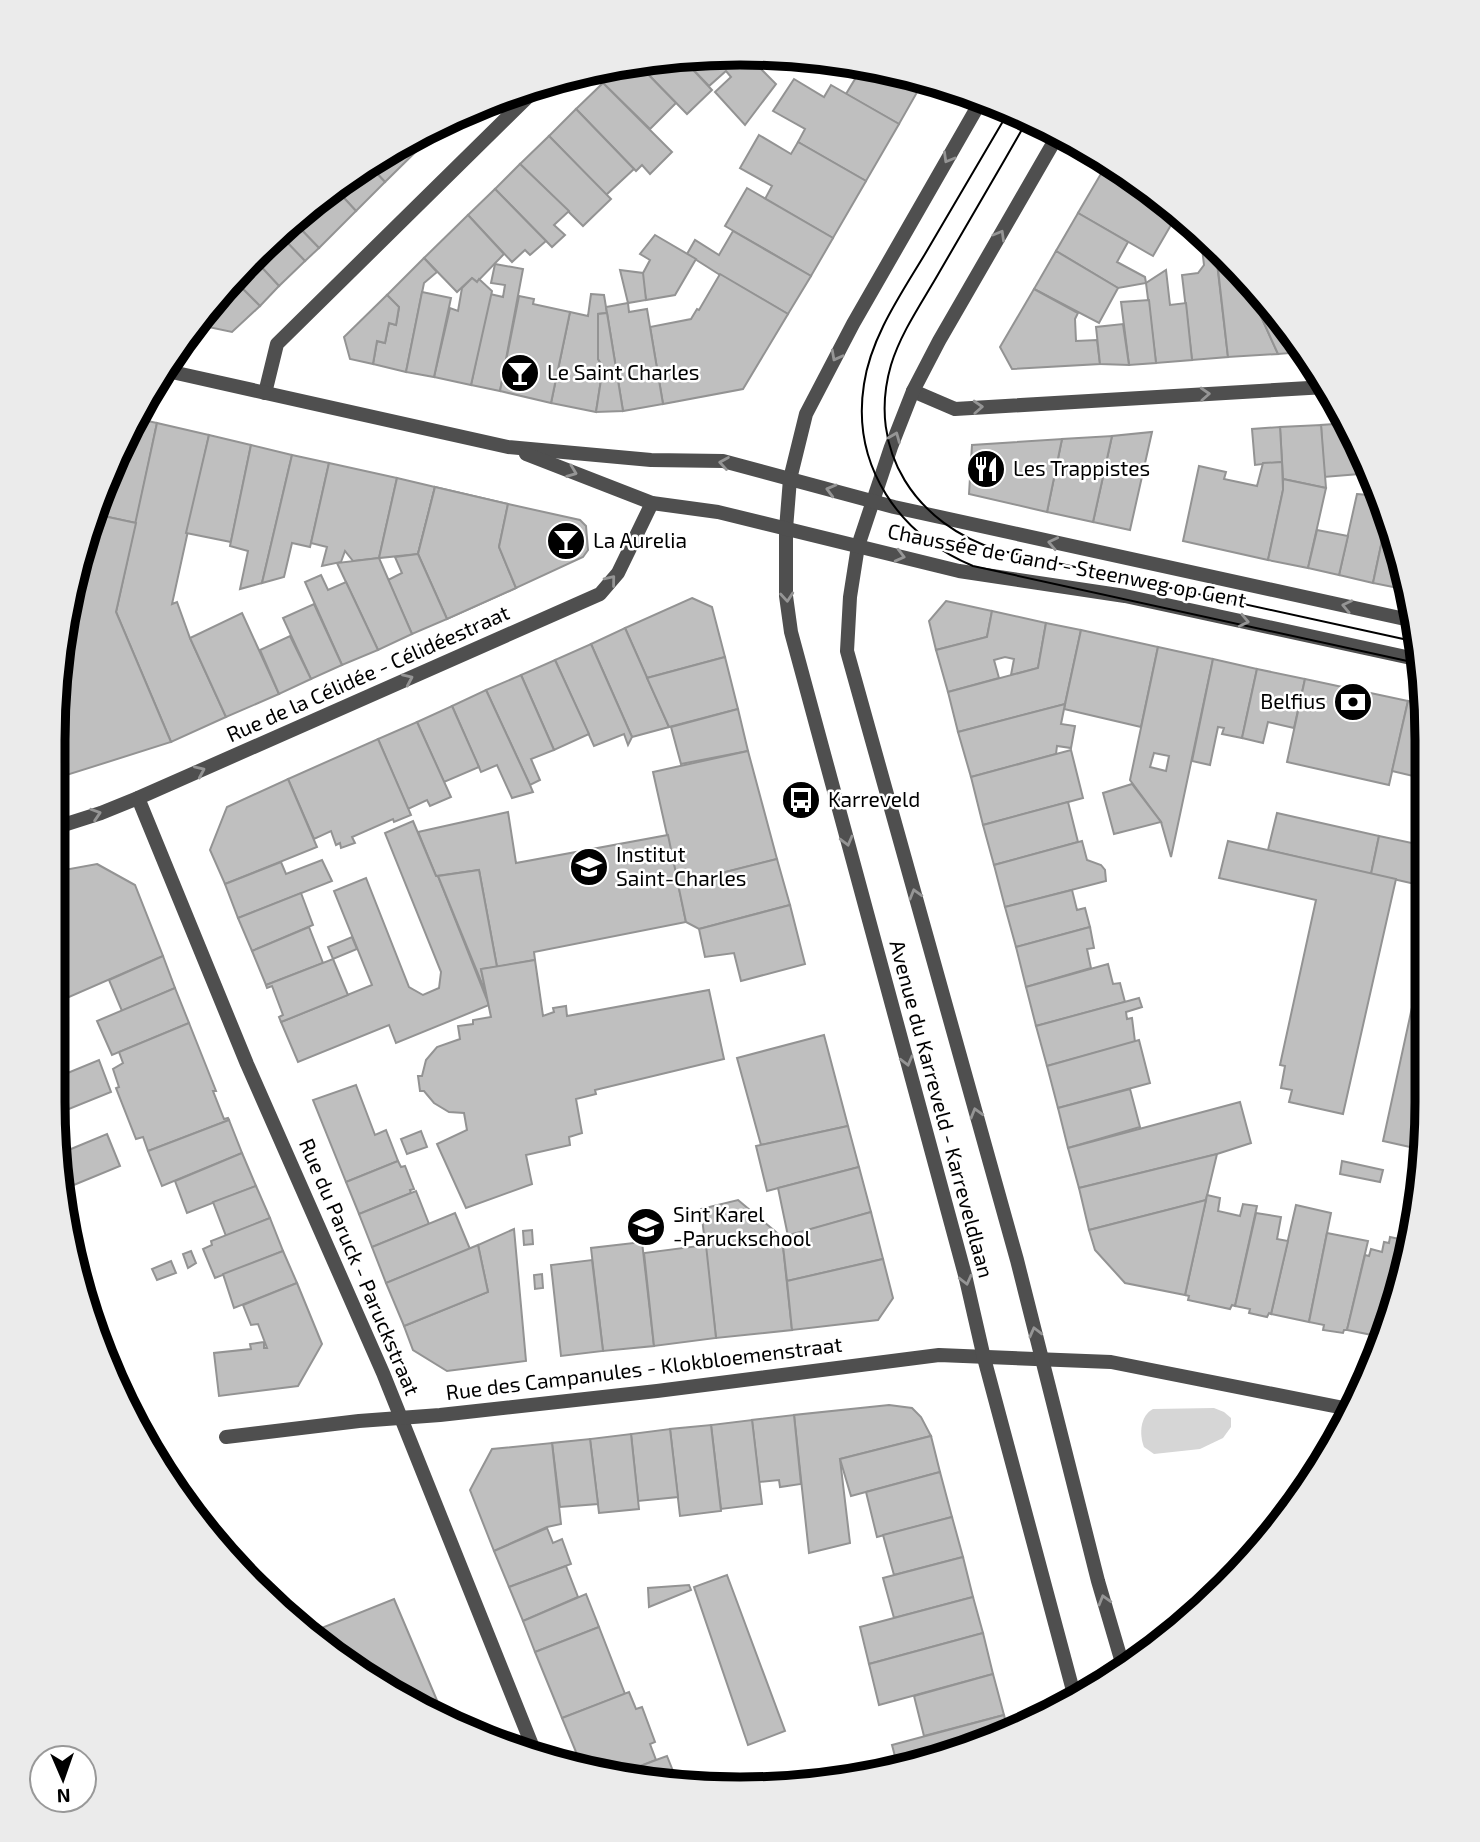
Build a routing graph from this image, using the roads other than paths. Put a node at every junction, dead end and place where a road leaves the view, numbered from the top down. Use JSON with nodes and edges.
{"nodes":[{"id":1,"x":524,"y":101,"type":"edge"},
{"id":2,"x":977,"y":108,"type":"edge"},
{"id":3,"x":1054,"y":142,"type":"edge"},
{"id":4,"x":174,"y":373,"type":"edge"},
{"id":5,"x":1316,"y":388,"type":"edge"},
{"id":6,"x":913,"y":391,"type":"junction"},
{"id":7,"x":265,"y":393,"type":"junction"},
{"id":8,"x":508,"y":447,"type":"junction"},
{"id":9,"x":790,"y":479,"type":"junction"},
{"id":10,"x":872,"y":501,"type":"junction"},
{"id":11,"x":652,"y":503,"type":"junction"},
{"id":12,"x":786,"y":528,"type":"junction"},
{"id":13,"x":858,"y":546,"type":"junction"},
{"id":14,"x":1404,"y":619,"type":"edge"},
{"id":15,"x":1410,"y":658,"type":"edge"},
{"id":16,"x":138,"y":798,"type":"junction"},
{"id":17,"x":65,"y":824,"type":"edge"},
{"id":18,"x":984,"y":1358,"type":"junction"},
{"id":19,"x":1042,"y":1358,"type":"junction"},
{"id":20,"x":1342,"y":1408,"type":"edge"},
{"id":21,"x":401,"y":1418,"type":"junction"},
{"id":22,"x":226,"y":1437,"type":"dead end"},
{"id":23,"x":1121,"y":1659,"type":"edge"},
{"id":24,"x":1073,"y":1690,"type":"edge"},
{"id":25,"x":531,"y":1744,"type":"edge"}],
"edges":[{"from":1,"to":7,"type":"street"},
{"from":2,"to":9,"type":"street","name":"Avenue du Karreveld - Karreveldlaan","one_way":true},
{"from":6,"to":3,"type":"street","name":"Avenue du Karreveld - Karreveldlaan","one_way":true},
{"from":4,"to":7,"type":"street","name":"Chaussée de Gand - Steenweg op Gent"},
{"from":6,"to":5,"type":"street","one_way":true},
{"from":10,"to":6,"type":"street","name":"Avenue du Karreveld - Karreveldlaan","one_way":true},
{"from":7,"to":8,"type":"street","name":"Chaussée de Gand - Steenweg op Gent"},
{"from":9,"to":8,"type":"street","name":"Chaussée de Gand - Steenweg op Gent","one_way":true},
{"from":8,"to":11,"type":"street","name":"Chaussée de Gand - Steenweg op Gent","one_way":true},
{"from":10,"to":9,"type":"street","name":"Chaussée de Gand - Steenweg op Gent","one_way":true},
{"from":9,"to":12,"type":"street","name":"Avenue du Karreveld - Karreveldlaan"},
{"from":10,"to":13,"type":"street","name":"Avenue du Karreveld - Karreveldlaan"},
{"from":14,"to":10,"type":"street","name":"Chaussée de Gand - Steenweg op Gent","one_way":true},
{"from":11,"to":12,"type":"street","name":"Chaussée de Gand - Steenweg op Gent"},
{"from":16,"to":11,"type":"street","name":"Rue de la Célidée - Célidéestraat","one_way":true},
{"from":12,"to":13,"type":"street","name":"Chaussée de Gand - Steenweg op Gent"},
{"from":12,"to":18,"type":"street","name":"Avenue du Karreveld - Karreveldlaan","one_way":true},
{"from":13,"to":15,"type":"street","name":"Chaussée de Gand - Steenweg op Gent","one_way":true},
{"from":19,"to":13,"type":"street","name":"Avenue du Karreveld - Karreveldlaan","one_way":true},
{"from":17,"to":16,"type":"street","name":"Rue de la Célidée - Célidéestraat","one_way":true},
{"from":16,"to":21,"type":"street","name":"Rue du Paruck - Paruckstraat"},
{"from":18,"to":19,"type":"street","name":"Rue des Campanules - Klokbloemenstraat"},
{"from":18,"to":21,"type":"street","name":"Rue des Campanules - Klokbloemenstraat"},
{"from":18,"to":24,"type":"street","name":"Avenue du Karreveld - Karreveldlaan"},
{"from":19,"to":20,"type":"street","name":"Rue des Campanules - Klokbloemenstraat"},
{"from":23,"to":19,"type":"street","name":"Avenue du Karreveld - Karreveldlaan","one_way":true},
{"from":21,"to":22,"type":"street","name":"Rue des Campanules - Klokbloemenstraat"},
{"from":21,"to":25,"type":"street","name":"Rue du Paruck - Paruckstraat"}]}
